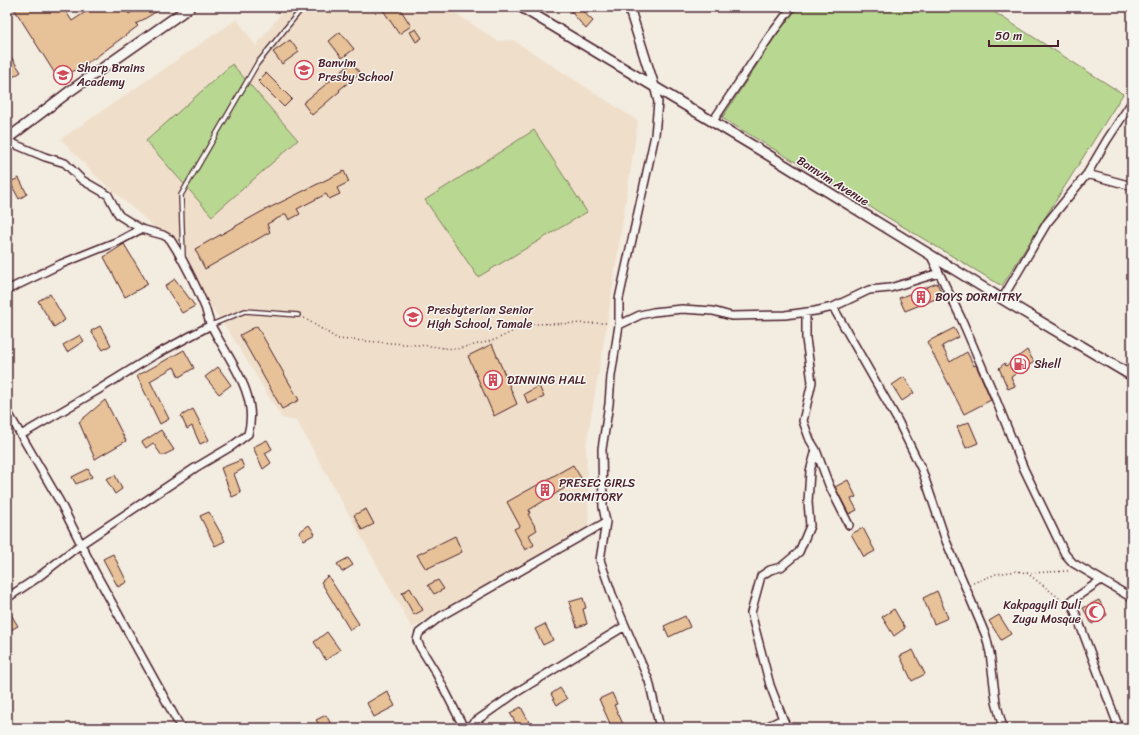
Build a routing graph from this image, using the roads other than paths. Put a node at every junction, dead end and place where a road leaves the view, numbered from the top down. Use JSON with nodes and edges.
{"nodes":[{"id":1,"x":190,"y":7,"type":"edge"},
{"id":2,"x":303,"y":7,"type":"edge"},
{"id":3,"x":521,"y":7,"type":"edge"},
{"id":4,"x":629,"y":7,"type":"edge"},
{"id":5,"x":792,"y":7,"type":"edge"},
{"id":6,"x":654,"y":86,"type":"junction"},
{"id":7,"x":1132,"y":102,"type":"edge"},
{"id":8,"x":713,"y":121,"type":"junction"},
{"id":9,"x":7,"y":140,"type":"edge"},
{"id":10,"x":1087,"y":174,"type":"junction"},
{"id":11,"x":1132,"y":186,"type":"edge"},
{"id":12,"x":141,"y":229,"type":"junction"},
{"id":13,"x":930,"y":254,"type":"junction"},
{"id":14,"x":183,"y":263,"type":"junction"},
{"id":15,"x":939,"y":273,"type":"junction"},
{"id":16,"x":7,"y":290,"type":"edge"},
{"id":17,"x":1002,"y":299,"type":"junction"},
{"id":18,"x":833,"y":307,"type":"junction"},
{"id":19,"x":806,"y":312,"type":"junction"},
{"id":20,"x":298,"y":314,"type":"road end"},
{"id":21,"x":211,"y":325,"type":"junction"},
{"id":22,"x":619,"y":325,"type":"junction"},
{"id":23,"x":1132,"y":376,"type":"edge"},
{"id":24,"x":7,"y":411,"type":"edge"},
{"id":25,"x":21,"y":435,"type":"junction"},
{"id":26,"x":816,"y":450,"type":"junction"},
{"id":27,"x":606,"y":522,"type":"junction"},
{"id":28,"x":849,"y":525,"type":"dead end"},
{"id":29,"x":81,"y":544,"type":"junction"},
{"id":30,"x":1101,"y":580,"type":"junction"},
{"id":31,"x":1132,"y":597,"type":"edge"},
{"id":32,"x":7,"y":598,"type":"edge"},
{"id":33,"x":625,"y":626,"type":"junction"},
{"id":34,"x":783,"y":719,"type":"junction"},
{"id":35,"x":181,"y":728,"type":"edge"},
{"id":36,"x":465,"y":728,"type":"edge"},
{"id":37,"x":660,"y":728,"type":"edge"},
{"id":38,"x":764,"y":728,"type":"edge"},
{"id":39,"x":787,"y":728,"type":"edge"},
{"id":40,"x":1003,"y":728,"type":"edge"},
{"id":41,"x":1119,"y":728,"type":"edge"}],
"edges":[{"from":1,"to":9,"type":"street"},
{"from":2,"to":14,"type":"lane"},
{"from":3,"to":6,"type":"street","name":"Bamvim Avenue"},
{"from":4,"to":6,"type":"street"},
{"from":5,"to":8,"type":"street"},
{"from":6,"to":8,"type":"street","name":"Bamvim Avenue"},
{"from":6,"to":22,"type":"street"},
{"from":7,"to":10,"type":"street"},
{"from":8,"to":13,"type":"street","name":"Bamvim Avenue"},
{"from":9,"to":12,"type":"street"},
{"from":10,"to":11,"type":"street"},
{"from":10,"to":17,"type":"street"},
{"from":12,"to":14,"type":"street"},
{"from":12,"to":16,"type":"street"},
{"from":13,"to":15,"type":"street"},
{"from":13,"to":17,"type":"street","name":"Bamvim Avenue"},
{"from":14,"to":21,"type":"street"},
{"from":15,"to":18,"type":"street"},
{"from":15,"to":30,"type":"street"},
{"from":17,"to":23,"type":"street","name":"Bamvim Avenue"},
{"from":18,"to":19,"type":"street"},
{"from":18,"to":40,"type":"street"},
{"from":19,"to":22,"type":"street"},
{"from":19,"to":26,"type":"street"},
{"from":20,"to":21,"type":"lane"},
{"from":21,"to":25,"type":"street"},
{"from":21,"to":29,"type":"street"},
{"from":22,"to":27,"type":"street"},
{"from":24,"to":25,"type":"street"},
{"from":25,"to":29,"type":"street"},
{"from":26,"to":28,"type":"street"},
{"from":26,"to":34,"type":"street"},
{"from":27,"to":33,"type":"street"},
{"from":27,"to":36,"type":"street"},
{"from":29,"to":32,"type":"street"},
{"from":29,"to":35,"type":"street"},
{"from":30,"to":31,"type":"street"},
{"from":30,"to":41,"type":"street"},
{"from":33,"to":36,"type":"street"},
{"from":33,"to":37,"type":"street"},
{"from":34,"to":38,"type":"street"},
{"from":34,"to":39,"type":"street"}]}
